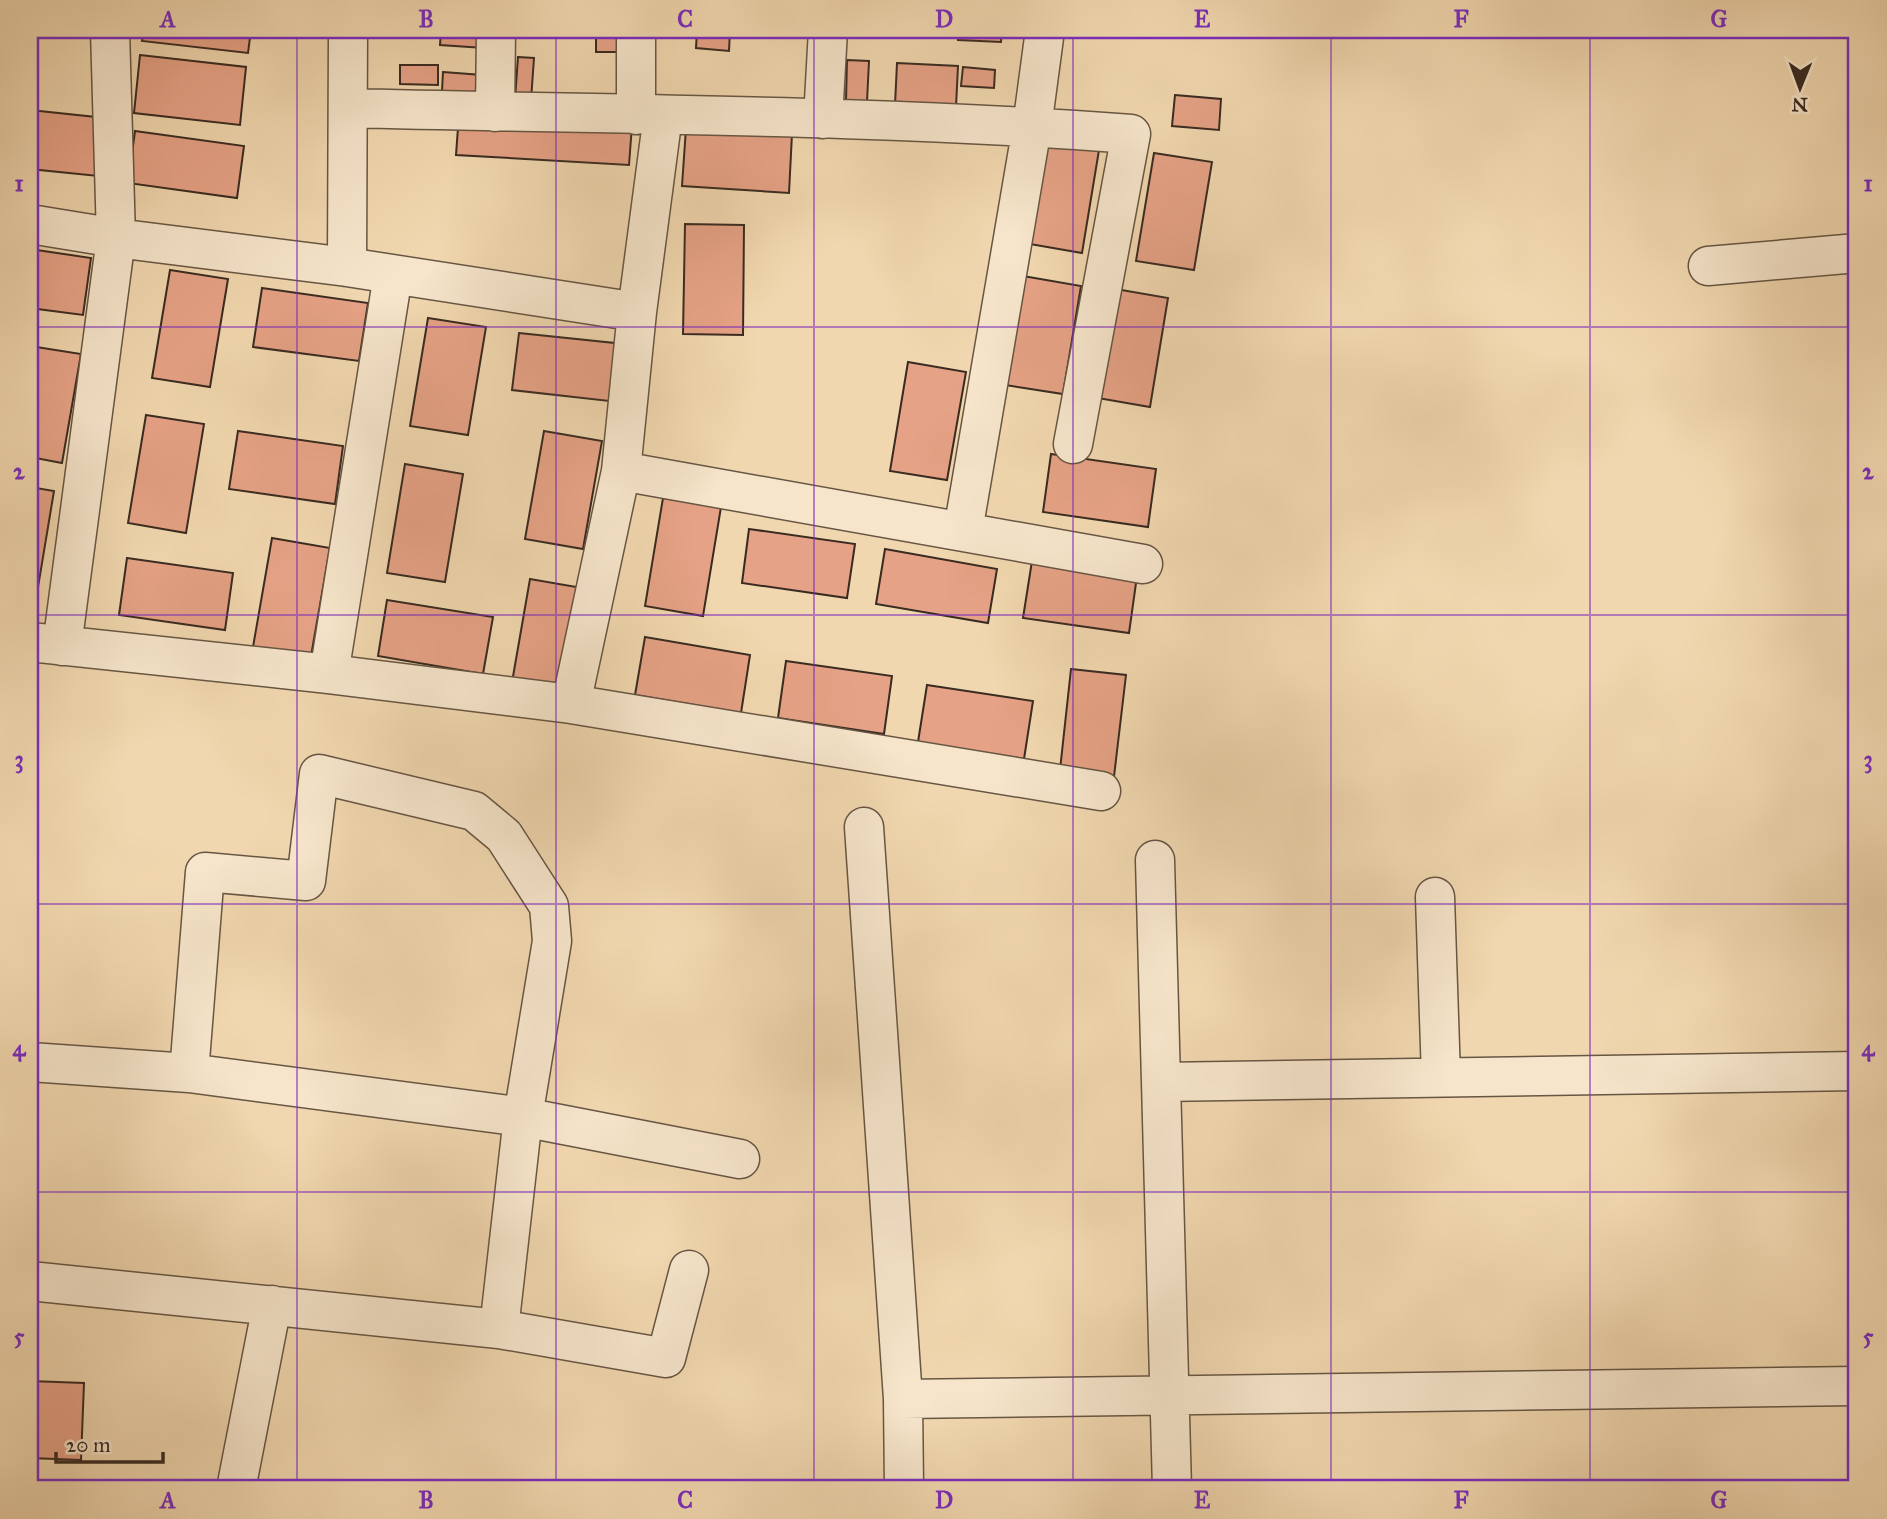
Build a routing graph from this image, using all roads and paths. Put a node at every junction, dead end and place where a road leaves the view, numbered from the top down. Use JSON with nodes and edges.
{"nodes":[{"id":1,"x":110,"y":30,"type":"edge"},
{"id":2,"x":348,"y":30,"type":"edge"},
{"id":3,"x":496,"y":30,"type":"edge"},
{"id":4,"x":636,"y":30,"type":"edge"},
{"id":5,"x":828,"y":30,"type":"edge"},
{"id":6,"x":1045,"y":30,"type":"edge"},
{"id":7,"x":349,"y":108,"type":"junction"},
{"id":8,"x":495,"y":112,"type":"junction"},
{"id":9,"x":650,"y":115,"type":"junction"},
{"id":10,"x":823,"y":119,"type":"junction"},
{"id":11,"x":1032,"y":127,"type":"junction"},
{"id":12,"x":30,"y":224,"type":"edge"},
{"id":13,"x":116,"y":238,"type":"junction"},
{"id":14,"x":1857,"y":253,"type":"edge"},
{"id":15,"x":1708,"y":266,"type":"dead end"},
{"id":16,"x":347,"y":267,"type":"junction"},
{"id":17,"x":393,"y":275,"type":"junction"},
{"id":18,"x":637,"y":312,"type":"junction"},
{"id":19,"x":1073,"y":444,"type":"dead end"},
{"id":20,"x":621,"y":471,"type":"junction"},
{"id":21,"x":962,"y":531,"type":"junction"},
{"id":22,"x":1143,"y":564,"type":"dead end"},
{"id":23,"x":46,"y":644,"type":"edge"},
{"id":24,"x":329,"y":674,"type":"junction"},
{"id":25,"x":571,"y":704,"type":"junction"},
{"id":26,"x":1101,"y":792,"type":"dead end"},
{"id":27,"x":864,"y":827,"type":"dead end"},
{"id":28,"x":1154,"y":860,"type":"dead end"},
{"id":29,"x":1435,"y":897,"type":"dead end"},
{"id":30,"x":30,"y":1062,"type":"edge"},
{"id":31,"x":1857,"y":1071,"type":"edge"},
{"id":32,"x":189,"y":1073,"type":"junction"},
{"id":33,"x":1441,"y":1077,"type":"junction"},
{"id":34,"x":1161,"y":1082,"type":"junction"},
{"id":35,"x":523,"y":1117,"type":"junction"},
{"id":36,"x":740,"y":1159,"type":"dead end"},
{"id":37,"x":689,"y":1270,"type":"dead end"},
{"id":38,"x":30,"y":1281,"type":"edge"},
{"id":39,"x":272,"y":1305,"type":"junction"},
{"id":40,"x":499,"y":1329,"type":"junction"},
{"id":41,"x":1857,"y":1386,"type":"edge"},
{"id":42,"x":1170,"y":1396,"type":"junction"},
{"id":43,"x":903,"y":1399,"type":"junction"},
{"id":44,"x":236,"y":1489,"type":"edge"},
{"id":45,"x":904,"y":1489,"type":"edge"},
{"id":46,"x":1172,"y":1489,"type":"edge"}],
"edges":[{"from":1,"to":13,"type":"street"},
{"from":2,"to":7,"type":"street"},
{"from":3,"to":8,"type":"street"},
{"from":4,"to":9,"type":"street"},
{"from":5,"to":10,"type":"street"},
{"from":6,"to":11,"type":"street"},
{"from":7,"to":8,"type":"street"},
{"from":7,"to":16,"type":"street"},
{"from":8,"to":9,"type":"street"},
{"from":9,"to":10,"type":"street"},
{"from":9,"to":18,"type":"street"},
{"from":10,"to":11,"type":"street"},
{"from":11,"to":19,"type":"street"},
{"from":11,"to":21,"type":"street"},
{"from":12,"to":13,"type":"street"},
{"from":13,"to":16,"type":"street"},
{"from":13,"to":23,"type":"street"},
{"from":14,"to":15,"type":"street"},
{"from":16,"to":17,"type":"street"},
{"from":17,"to":18,"type":"street"},
{"from":17,"to":24,"type":"street"},
{"from":18,"to":20,"type":"street"},
{"from":20,"to":21,"type":"street"},
{"from":20,"to":25,"type":"street"},
{"from":21,"to":22,"type":"street"},
{"from":23,"to":24,"type":"street"},
{"from":24,"to":25,"type":"street"},
{"from":25,"to":26,"type":"street"},
{"from":27,"to":43,"type":"street"},
{"from":28,"to":34,"type":"street"},
{"from":29,"to":33,"type":"street"},
{"from":30,"to":32,"type":"street"},
{"from":31,"to":33,"type":"street"},
{"from":32,"to":35,"type":"street"},
{"from":32,"to":35,"type":"street"},
{"from":33,"to":34,"type":"street"},
{"from":34,"to":42,"type":"street"},
{"from":35,"to":36,"type":"street"},
{"from":35,"to":40,"type":"street"},
{"from":37,"to":40,"type":"street"},
{"from":38,"to":39,"type":"street"},
{"from":39,"to":40,"type":"street"},
{"from":39,"to":44,"type":"street"},
{"from":41,"to":42,"type":"street"},
{"from":42,"to":43,"type":"street"},
{"from":42,"to":46,"type":"street"},
{"from":43,"to":45,"type":"street"}]}
